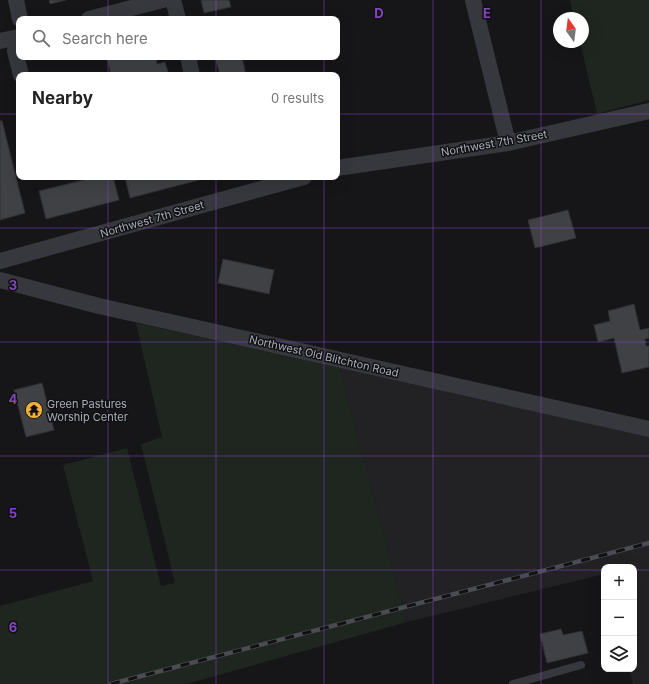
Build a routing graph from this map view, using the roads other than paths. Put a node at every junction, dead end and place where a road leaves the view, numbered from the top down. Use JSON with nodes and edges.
{"nodes":[{"id":1,"x":16,"y":0,"type":"edge"},
{"id":2,"x":163,"y":0,"type":"edge"},
{"id":3,"x":173,"y":0,"type":"edge"},
{"id":4,"x":473,"y":0,"type":"edge"},
{"id":5,"x":19,"y":16,"type":"edge"},
{"id":6,"x":101,"y":16,"type":"edge"},
{"id":7,"x":177,"y":16,"type":"edge"},
{"id":8,"x":16,"y":38,"type":"edge"},
{"id":9,"x":0,"y":41,"type":"edge"},
{"id":10,"x":17,"y":60,"type":"edge"},
{"id":11,"x":189,"y":60,"type":"edge"},
{"id":12,"x":20,"y":72,"type":"edge"},
{"id":13,"x":191,"y":72,"type":"edge"},
{"id":14,"x":649,"y":110,"type":"edge"},
{"id":15,"x":508,"y":143,"type":"junction"},
{"id":16,"x":340,"y":168,"type":"edge"},
{"id":17,"x":291,"y":180,"type":"edge"},
{"id":18,"x":0,"y":261,"type":"edge"},
{"id":19,"x":0,"y":280,"type":"edge"},
{"id":20,"x":649,"y":429,"type":"edge"},
{"id":21,"x":581,"y":665,"type":"dead end"},
{"id":22,"x":513,"y":684,"type":"edge"}],
"edges":[{"from":1,"to":5,"type":"street"},
{"from":2,"to":6,"type":"street"},
{"from":3,"to":7,"type":"street"},
{"from":4,"to":15,"type":"street"},
{"from":8,"to":9,"type":"street"},
{"from":10,"to":12,"type":"street"},
{"from":11,"to":13,"type":"street"},
{"from":14,"to":15,"type":"street","name":"Northwest 7th Street"},
{"from":15,"to":16,"type":"street","name":"Northwest 7th Street"},
{"from":17,"to":18,"type":"street","name":"Northwest 7th Street"},
{"from":19,"to":20,"type":"street","name":"Northwest Old Blitchton Road"},
{"from":21,"to":22,"type":"lane"}]}
